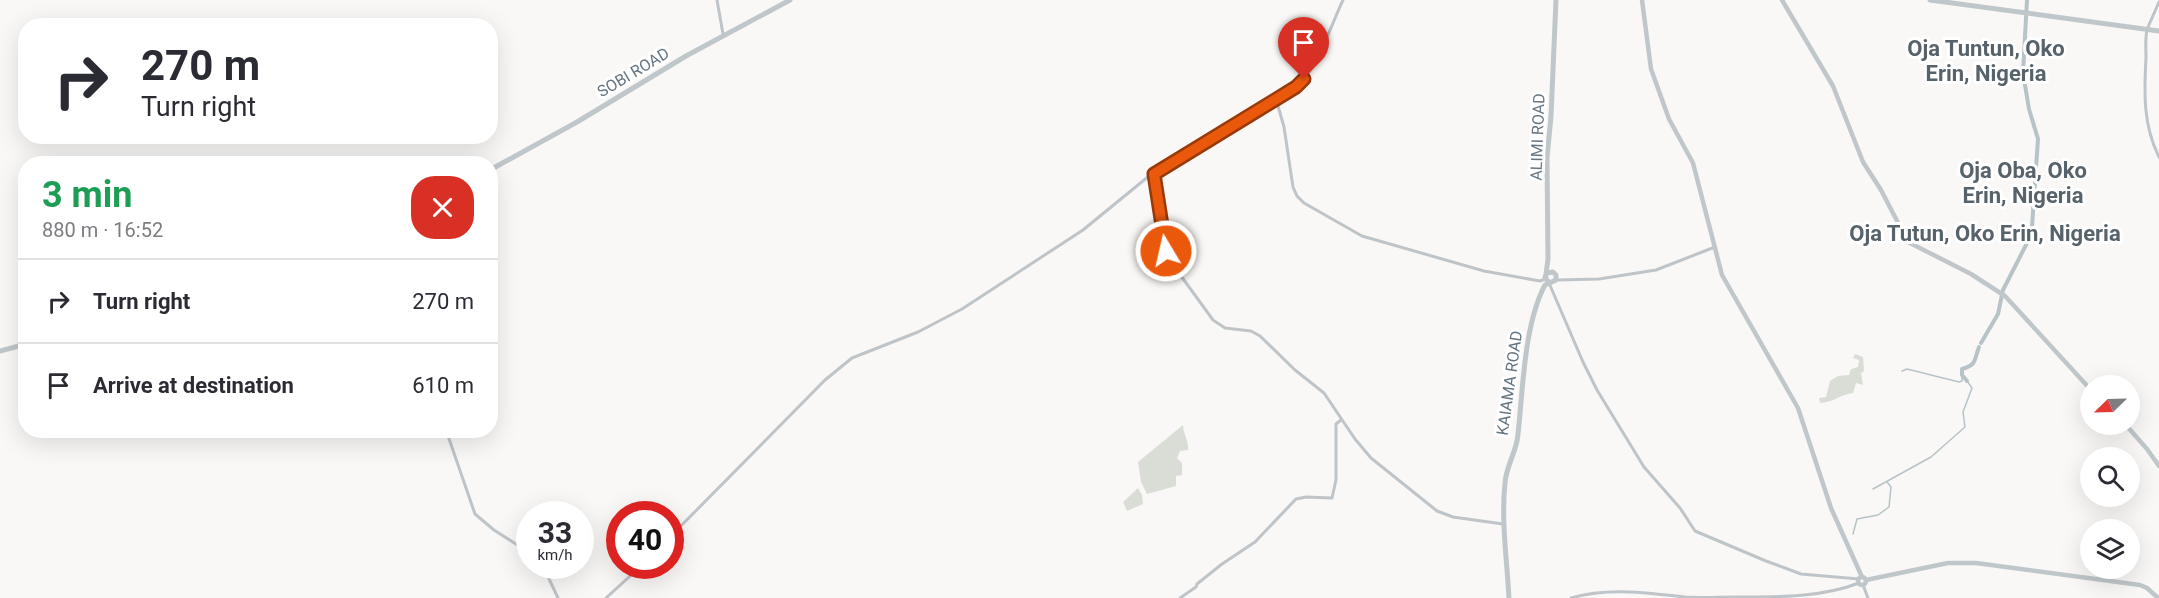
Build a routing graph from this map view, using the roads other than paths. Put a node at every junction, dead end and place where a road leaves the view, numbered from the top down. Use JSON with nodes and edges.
{"nodes":[{"id":1,"x":717,"y":0,"type":"edge"},
{"id":2,"x":790,"y":0,"type":"edge"},
{"id":3,"x":1343,"y":0,"type":"edge"},
{"id":4,"x":1557,"y":0,"type":"edge"},
{"id":5,"x":1642,"y":0,"type":"edge"},
{"id":6,"x":1782,"y":0,"type":"edge"},
{"id":7,"x":1930,"y":0,"type":"edge"},
{"id":8,"x":1948,"y":0,"type":"edge"},
{"id":9,"x":2159,"y":2,"type":"edge"},
{"id":10,"x":2027,"y":13,"type":"junction"},
{"id":11,"x":2147,"y":28,"type":"junction"},
{"id":12,"x":2159,"y":30,"type":"edge"},
{"id":13,"x":724,"y":36,"type":"junction"},
{"id":14,"x":1276,"y":99,"type":"junction"},
{"id":15,"x":2159,"y":157,"type":"edge"},
{"id":16,"x":498,"y":166,"type":"edge"},
{"id":17,"x":1154,"y":174,"type":"junction"},
{"id":18,"x":1714,"y":247,"type":"junction"},
{"id":19,"x":1552,"y":280,"type":"junction"},
{"id":20,"x":18,"y":346,"type":"edge"},
{"id":21,"x":0,"y":351,"type":"edge"},
{"id":22,"x":2080,"y":378,"type":"edge"},
{"id":23,"x":1341,"y":420,"type":"junction"},
{"id":24,"x":2135,"y":435,"type":"edge"},
{"id":25,"x":449,"y":438,"type":"edge"},
{"id":26,"x":2159,"y":466,"type":"edge"},
{"id":27,"x":1504,"y":522,"type":"junction"},
{"id":28,"x":684,"y":523,"type":"edge"},
{"id":29,"x":516,"y":544,"type":"edge"},
{"id":30,"x":549,"y":579,"type":"edge"},
{"id":31,"x":627,"y":579,"type":"edge"},
{"id":32,"x":1861,"y":580,"type":"junction"},
{"id":33,"x":558,"y":598,"type":"edge"},
{"id":34,"x":606,"y":598,"type":"edge"},
{"id":35,"x":1180,"y":598,"type":"edge"},
{"id":36,"x":1508,"y":598,"type":"edge"},
{"id":37,"x":1571,"y":598,"type":"edge"},
{"id":38,"x":1868,"y":598,"type":"edge"},
{"id":39,"x":2158,"y":598,"type":"edge"}],
"edges":[{"from":1,"to":13,"type":"street"},
{"from":2,"to":13,"type":"highway","name":"SOBI ROAD"},
{"from":3,"to":14,"type":"street"},
{"from":4,"to":19,"type":"highway"},
{"from":5,"to":18,"type":"main road"},
{"from":6,"to":22,"type":"main road"},
{"from":7,"to":10,"type":"highway"},
{"from":8,"to":10,"type":"highway"},
{"from":9,"to":11,"type":"street"},
{"from":10,"to":11,"type":"highway"},
{"from":11,"to":12,"type":"highway"},
{"from":11,"to":15,"type":"street"},
{"from":13,"to":16,"type":"highway","name":"SOBI ROAD"},
{"from":14,"to":17,"type":"street"},
{"from":14,"to":19,"type":"street"},
{"from":17,"to":23,"type":"street"},
{"from":17,"to":28,"type":"street"},
{"from":18,"to":19,"type":"street"},
{"from":18,"to":32,"type":"main road"},
{"from":19,"to":27,"type":"highway","name":"KAIAMA ROAD"},
{"from":19,"to":32,"type":"street"},
{"from":20,"to":21,"type":"highway"},
{"from":23,"to":27,"type":"street"},
{"from":23,"to":35,"type":"street"},
{"from":24,"to":26,"type":"main road"},
{"from":25,"to":29,"type":"street"},
{"from":27,"to":36,"type":"highway","name":"KAIAMA ROAD"},
{"from":30,"to":33,"type":"street"},
{"from":31,"to":34,"type":"street"},
{"from":32,"to":37,"type":"street"},
{"from":32,"to":38,"type":"street"},
{"from":32,"to":39,"type":"main road"}]}
